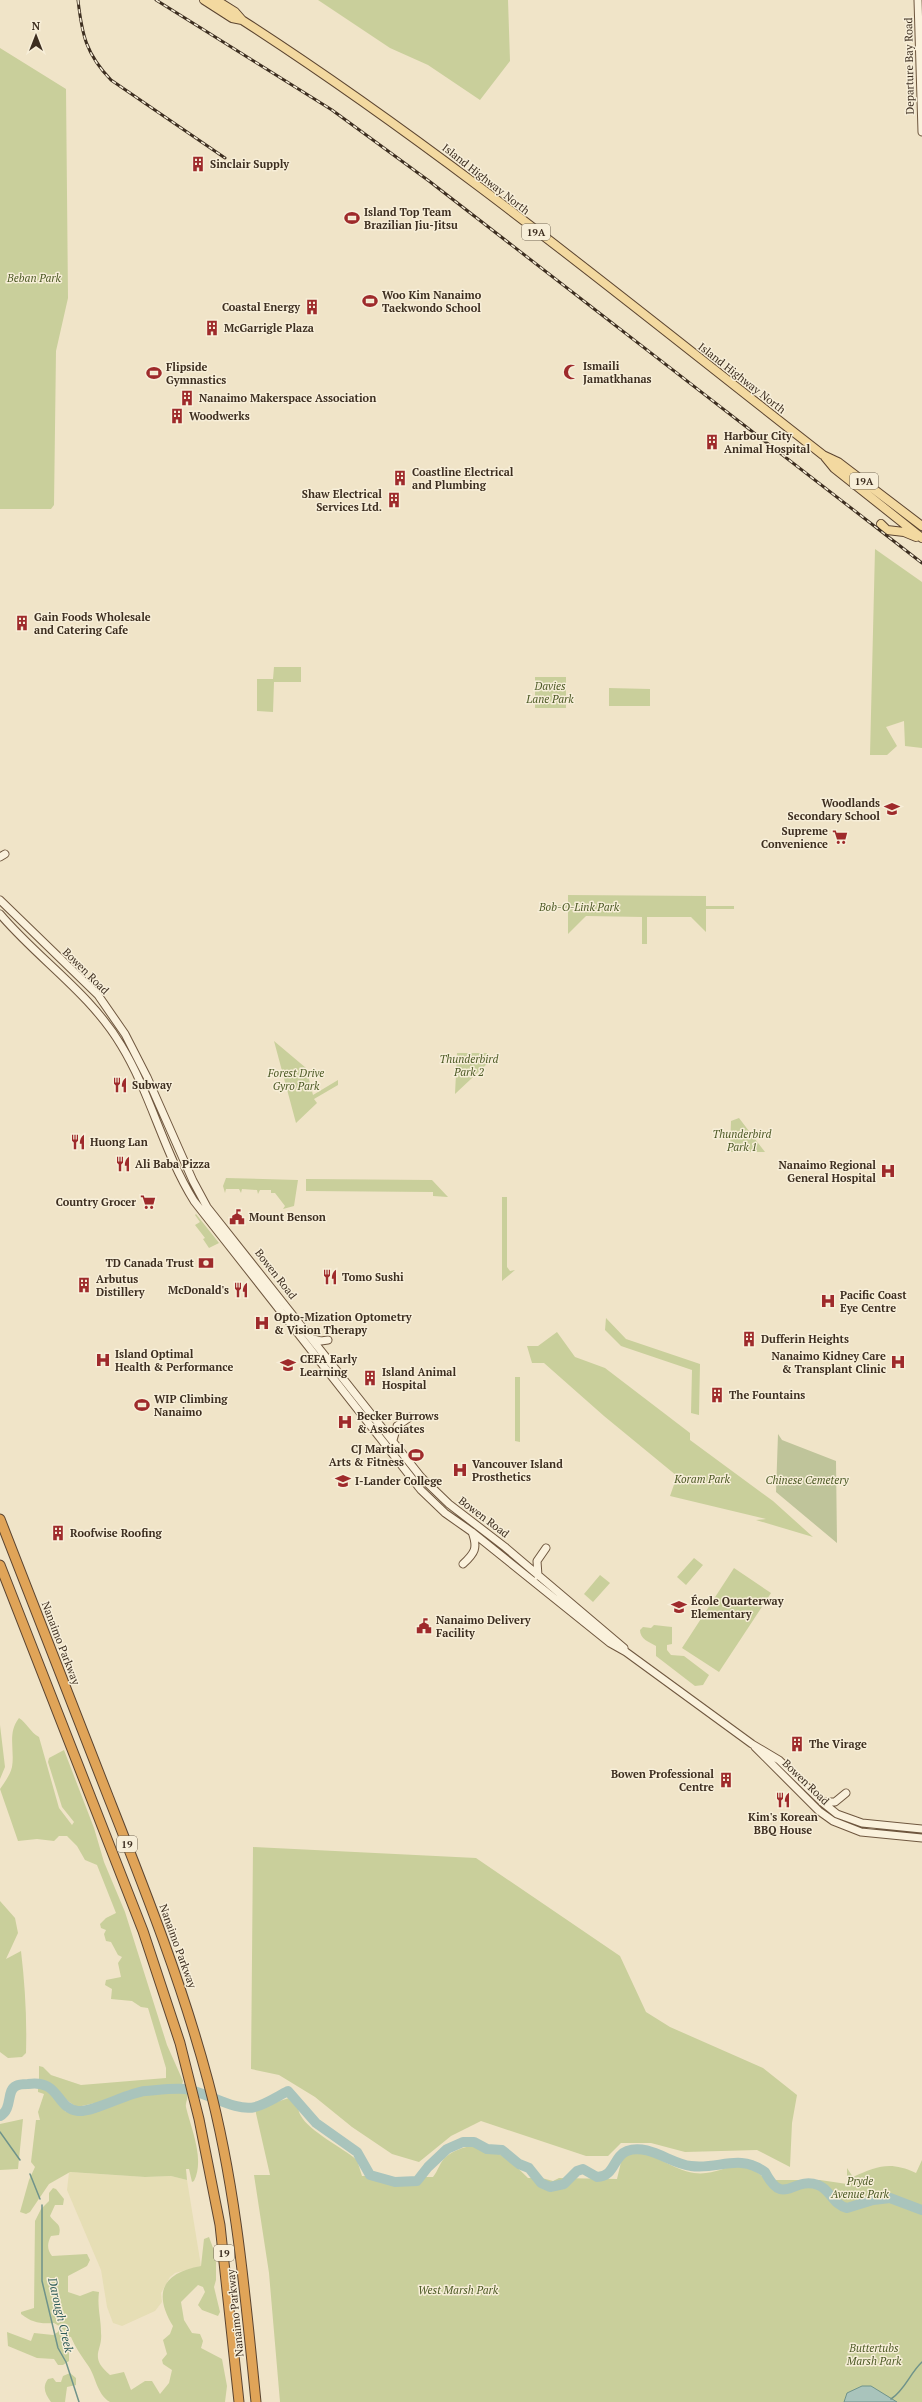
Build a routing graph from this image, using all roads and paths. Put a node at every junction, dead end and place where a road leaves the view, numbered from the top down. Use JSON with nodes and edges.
{"nodes":[{"id":1,"x":204,"y":0,"type":"edge"},
{"id":2,"x":216,"y":0,"type":"edge"},
{"id":3,"x":918,"y":0,"type":"edge"},
{"id":4,"x":242,"y":20,"type":"junction"},
{"id":5,"x":922,"y":132,"type":"edge"},
{"id":6,"x":823,"y":455,"type":"junction"},
{"id":7,"x":881,"y":524,"type":"dead end"},
{"id":8,"x":922,"y":526,"type":"edge"},
{"id":9,"x":922,"y":539,"type":"edge"},
{"id":10,"x":0,"y":900,"type":"edge"},
{"id":11,"x":0,"y":914,"type":"edge"},
{"id":12,"x":313,"y":1339,"type":"junction"},
{"id":13,"x":326,"y":1355,"type":"junction"},
{"id":14,"x":331,"y":1377,"type":"junction"},
{"id":15,"x":367,"y":1408,"type":"junction"},
{"id":16,"x":410,"y":1417,"type":"dead end"},
{"id":17,"x":370,"y":1427,"type":"junction"},
{"id":18,"x":393,"y":1440,"type":"junction"},
{"id":19,"x":405,"y":1456,"type":"junction"},
{"id":20,"x":0,"y":1519,"type":"edge"},
{"id":21,"x":472,"y":1532,"type":"junction"},
{"id":22,"x":546,"y":1548,"type":"dead end"},
{"id":23,"x":464,"y":1564,"type":"dead end"},
{"id":24,"x":0,"y":1565,"type":"edge"},
{"id":25,"x":538,"y":1576,"type":"junction"},
{"id":26,"x":626,"y":1652,"type":"junction"},
{"id":27,"x":752,"y":1744,"type":"junction"},
{"id":28,"x":846,"y":1793,"type":"dead end"},
{"id":29,"x":822,"y":1802,"type":"junction"},
{"id":30,"x":922,"y":1829,"type":"edge"},
{"id":31,"x":922,"y":1838,"type":"edge"},
{"id":32,"x":239,"y":2402,"type":"edge"},
{"id":33,"x":256,"y":2402,"type":"edge"}],
"edges":[{"from":1,"to":4,"type":"main road","name":"Island Highway North","number":"19A"},
{"from":2,"to":4,"type":"main road","name":"Island Highway North","number":"19A"},
{"from":3,"to":5,"type":"main road","name":"Departure Bay Road"},
{"from":4,"to":6,"type":"main road","name":"Island Highway North","number":"19A"},
{"from":6,"to":8,"type":"main road","name":"Island Highway North","number":"19A"},
{"from":6,"to":9,"type":"main road","name":"Island Highway North","number":"19A"},
{"from":7,"to":9,"type":"main road"},
{"from":10,"to":12,"type":"main road","name":"Bowen Road"},
{"from":11,"to":14,"type":"main road","name":"Bowen Road"},
{"from":12,"to":13,"type":"main road","name":"Bowen Road"},
{"from":12,"to":13,"type":"main road"},
{"from":13,"to":15,"type":"main road","name":"Bowen Road"},
{"from":14,"to":15,"type":"main road"},
{"from":14,"to":17,"type":"main road","name":"Bowen Road"},
{"from":15,"to":18,"type":"main road","name":"Bowen Road"},
{"from":16,"to":18,"type":"main road"},
{"from":17,"to":19,"type":"main road"},
{"from":17,"to":21,"type":"main road","name":"Bowen Road"},
{"from":18,"to":19,"type":"main road","name":"Bowen Road"},
{"from":19,"to":25,"type":"main road","name":"Bowen Road"},
{"from":20,"to":33,"type":"highway","name":"Nanaimo Parkway","number":"19"},
{"from":21,"to":23,"type":"main road"},
{"from":21,"to":26,"type":"main road","name":"Bowen Road"},
{"from":22,"to":25,"type":"main road"},
{"from":24,"to":32,"type":"highway","name":"Nanaimo Parkway","number":"19"},
{"from":25,"to":26,"type":"main road","name":"Bowen Road"},
{"from":26,"to":27,"type":"main road","name":"Bowen Road"},
{"from":27,"to":29,"type":"main road","name":"Bowen Road"},
{"from":27,"to":31,"type":"main road","name":"Bowen Road"},
{"from":28,"to":29,"type":"main road"},
{"from":29,"to":30,"type":"main road","name":"Bowen Road"}]}
